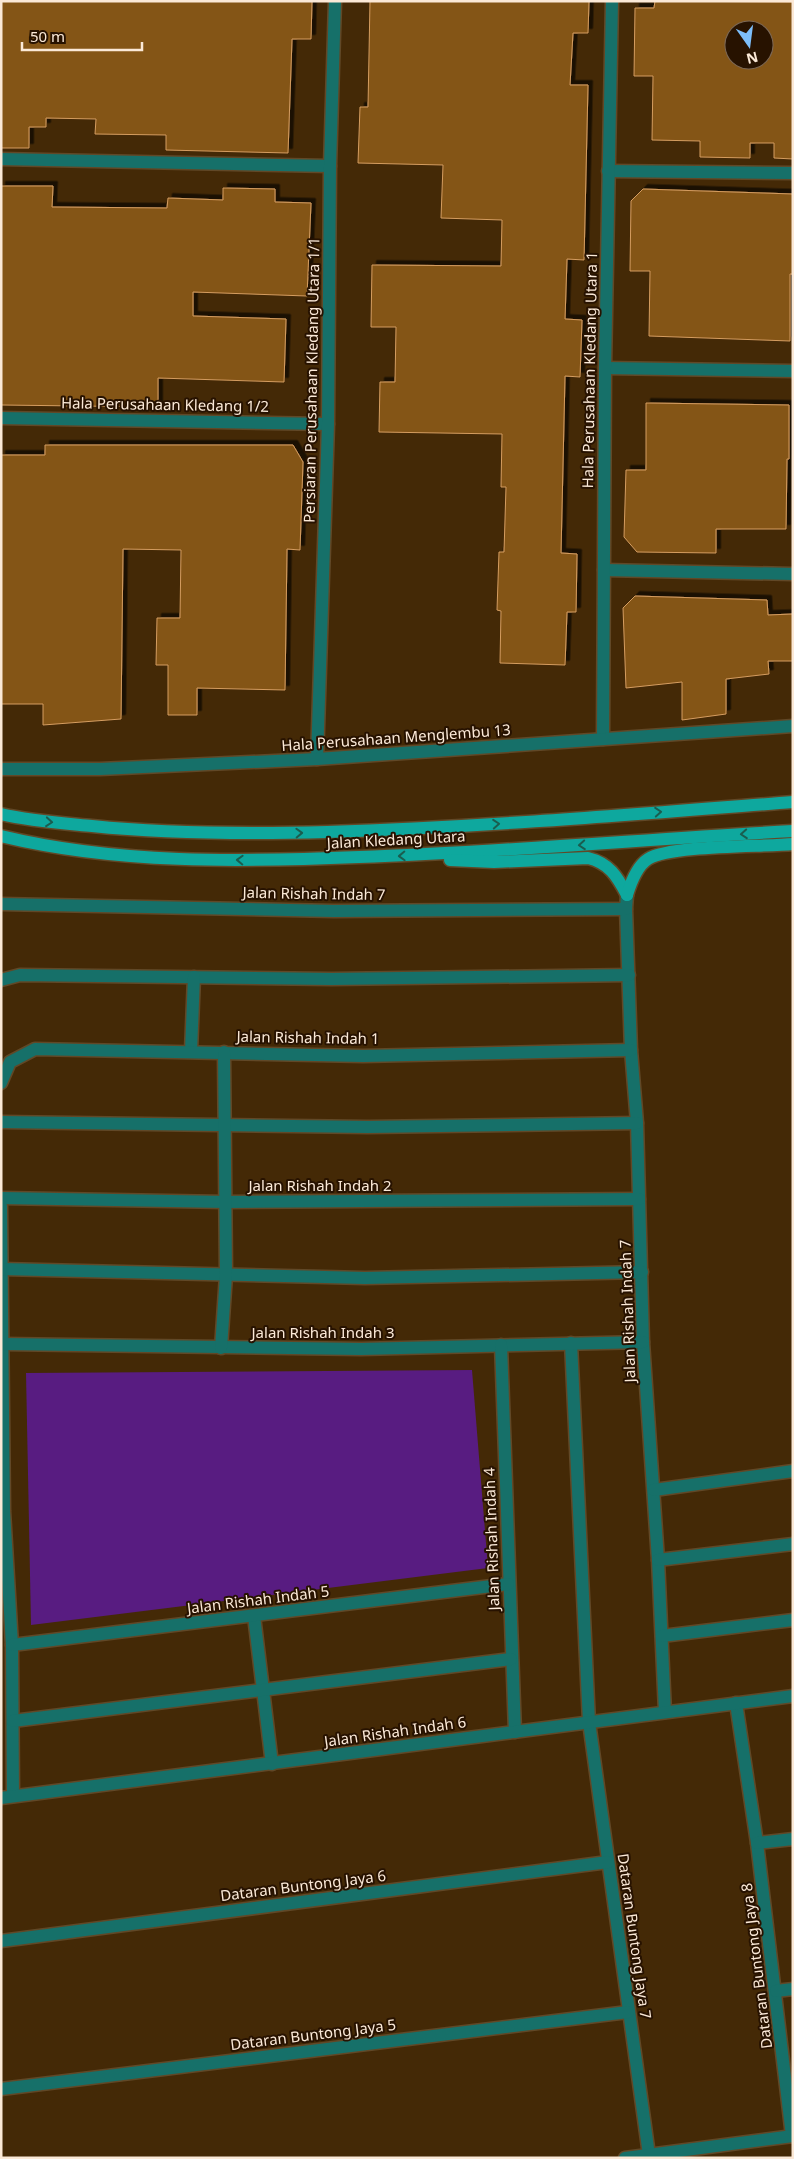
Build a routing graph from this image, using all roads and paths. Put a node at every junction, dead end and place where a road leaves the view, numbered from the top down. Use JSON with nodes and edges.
{"nodes":[{"id":1,"x":335,"y":1,"type":"edge"},
{"id":2,"x":612,"y":1,"type":"edge"},
{"id":3,"x":1,"y":159,"type":"edge"},
{"id":4,"x":330,"y":166,"type":"junction"},
{"id":5,"x":608,"y":170,"type":"junction"},
{"id":6,"x":793,"y":173,"type":"edge"},
{"id":7,"x":605,"y":368,"type":"junction"},
{"id":8,"x":793,"y":371,"type":"edge"},
{"id":9,"x":1,"y":418,"type":"edge"},
{"id":10,"x":328,"y":424,"type":"junction"},
{"id":11,"x":604,"y":570,"type":"junction"},
{"id":12,"x":793,"y":574,"type":"edge"},
{"id":13,"x":793,"y":726,"type":"edge"},
{"id":14,"x":603,"y":740,"type":"junction"},
{"id":15,"x":317,"y":759,"type":"junction"},
{"id":16,"x":1,"y":769,"type":"edge"},
{"id":17,"x":793,"y":802,"type":"edge"},
{"id":18,"x":1,"y":814,"type":"edge"},
{"id":19,"x":793,"y":831,"type":"edge"},
{"id":20,"x":1,"y":836,"type":"edge"},
{"id":21,"x":1,"y":844,"type":"edge"},
{"id":22,"x":793,"y":844,"type":"edge"},
{"id":23,"x":41,"y":846,"type":"junction"},
{"id":24,"x":423,"y":855,"type":"junction"},
{"id":25,"x":627,"y":895,"type":"junction"},
{"id":26,"x":1,"y":904,"type":"edge"},
{"id":27,"x":626,"y":909,"type":"junction"},
{"id":28,"x":629,"y":975,"type":"junction"},
{"id":29,"x":194,"y":977,"type":"junction"},
{"id":30,"x":1,"y":980,"type":"edge"},
{"id":31,"x":631,"y":1050,"type":"junction"},
{"id":32,"x":191,"y":1051,"type":"junction"},
{"id":33,"x":224,"y":1052,"type":"junction"},
{"id":34,"x":1,"y":1083,"type":"edge"},
{"id":35,"x":1,"y":1122,"type":"edge"},
{"id":36,"x":637,"y":1123,"type":"junction"},
{"id":37,"x":225,"y":1126,"type":"junction"},
{"id":38,"x":1,"y":1198,"type":"edge"},
{"id":39,"x":639,"y":1199,"type":"junction"},
{"id":40,"x":226,"y":1202,"type":"junction"},
{"id":41,"x":1,"y":1206,"type":"edge"},
{"id":42,"x":2,"y":1269,"type":"edge"},
{"id":43,"x":642,"y":1272,"type":"junction"},
{"id":44,"x":226,"y":1275,"type":"junction"},
{"id":45,"x":644,"y":1342,"type":"junction"},
{"id":46,"x":571,"y":1343,"type":"junction"},
{"id":47,"x":3,"y":1344,"type":"junction"},
{"id":48,"x":500,"y":1345,"type":"junction"},
{"id":49,"x":221,"y":1348,"type":"junction"},
{"id":50,"x":793,"y":1471,"type":"edge"},
{"id":51,"x":654,"y":1490,"type":"junction"},
{"id":52,"x":3,"y":1511,"type":"edge"},
{"id":53,"x":793,"y":1544,"type":"edge"},
{"id":54,"x":658,"y":1560,"type":"junction"},
{"id":55,"x":508,"y":1584,"type":"junction"},
{"id":56,"x":254,"y":1616,"type":"junction"},
{"id":57,"x":793,"y":1620,"type":"edge"},
{"id":58,"x":662,"y":1636,"type":"junction"},
{"id":59,"x":12,"y":1646,"type":"junction"},
{"id":60,"x":511,"y":1659,"type":"junction"},
{"id":61,"x":264,"y":1689,"type":"junction"},
{"id":62,"x":793,"y":1696,"type":"edge"},
{"id":63,"x":736,"y":1703,"type":"junction"},
{"id":64,"x":665,"y":1712,"type":"junction"},
{"id":65,"x":13,"y":1721,"type":"junction"},
{"id":66,"x":590,"y":1722,"type":"junction"},
{"id":67,"x":515,"y":1732,"type":"junction"},
{"id":68,"x":272,"y":1764,"type":"junction"},
{"id":69,"x":7,"y":1797,"type":"edge"},
{"id":70,"x":793,"y":1839,"type":"edge"},
{"id":71,"x":757,"y":1844,"type":"junction"},
{"id":72,"x":608,"y":1862,"type":"junction"},
{"id":73,"x":1,"y":1941,"type":"edge"},
{"id":74,"x":793,"y":1989,"type":"edge"},
{"id":75,"x":776,"y":1991,"type":"junction"},
{"id":76,"x":628,"y":2012,"type":"junction"},
{"id":77,"x":1,"y":2089,"type":"edge"},
{"id":78,"x":792,"y":2136,"type":"edge"},
{"id":79,"x":649,"y":2155,"type":"junction"},
{"id":80,"x":625,"y":2158,"type":"edge"}],
"edges":[{"from":1,"to":4,"type":"street","name":"Persiaran Perusahaan Kledang Utara 1/1"},
{"from":2,"to":5,"type":"street","name":"Hala Perusahaan Kledang Utara 1"},
{"from":3,"to":4,"type":"street"},
{"from":4,"to":10,"type":"street","name":"Persiaran Perusahaan Kledang Utara 1/1"},
{"from":5,"to":6,"type":"street"},
{"from":5,"to":7,"type":"street","name":"Hala Perusahaan Kledang Utara 1"},
{"from":7,"to":8,"type":"street"},
{"from":7,"to":11,"type":"street","name":"Hala Perusahaan Kledang Utara 1"},
{"from":9,"to":10,"type":"street","name":"Hala Perusahaan Kledang 1/2"},
{"from":10,"to":15,"type":"street","name":"Persiaran Perusahaan Kledang Utara 1/1"},
{"from":11,"to":12,"type":"street"},
{"from":11,"to":14,"type":"street","name":"Hala Perusahaan Kledang Utara 1"},
{"from":13,"to":14,"type":"street","name":"Hala Perusahaan Menglembu 13"},
{"from":14,"to":15,"type":"street","name":"Hala Perusahaan Menglembu 13"},
{"from":15,"to":16,"type":"street","name":"Hala Perusahaan Menglembu 13"},
{"from":18,"to":17,"type":"main road","name":"Jalan Kledang Utara","one_way":true},
{"from":19,"to":24,"type":"main road","name":"Jalan Kledang Utara","one_way":true},
{"from":20,"to":23,"type":"main road","name":"Jalan Kledang Utara"},
{"from":21,"to":23,"type":"main road"},
{"from":22,"to":25,"type":"main road"},
{"from":24,"to":23,"type":"main road","name":"Jalan Kledang Utara","one_way":true},
{"from":24,"to":25,"type":"main road"},
{"from":25,"to":27,"type":"street","name":"Jalan Rishah Indah 7"},
{"from":26,"to":27,"type":"street","name":"Jalan Rishah Indah 7"},
{"from":27,"to":28,"type":"street","name":"Jalan Rishah Indah 7"},
{"from":28,"to":29,"type":"street"},
{"from":28,"to":31,"type":"street","name":"Jalan Rishah Indah 7"},
{"from":29,"to":30,"type":"street"},
{"from":29,"to":32,"type":"street"},
{"from":31,"to":33,"type":"street","name":"Jalan Rishah Indah 1"},
{"from":31,"to":36,"type":"street","name":"Jalan Rishah Indah 7"},
{"from":32,"to":33,"type":"street","name":"Jalan Rishah Indah 1"},
{"from":32,"to":34,"type":"street","name":"Jalan Rishah Indah 1"},
{"from":33,"to":37,"type":"street"},
{"from":35,"to":37,"type":"street"},
{"from":36,"to":37,"type":"street"},
{"from":36,"to":39,"type":"street","name":"Jalan Rishah Indah 7"},
{"from":37,"to":40,"type":"street"},
{"from":38,"to":40,"type":"street","name":"Jalan Rishah Indah 2"},
{"from":39,"to":40,"type":"street","name":"Jalan Rishah Indah 2"},
{"from":39,"to":43,"type":"street","name":"Jalan Rishah Indah 7"},
{"from":40,"to":44,"type":"street"},
{"from":41,"to":42,"type":"street"},
{"from":42,"to":44,"type":"street"},
{"from":42,"to":47,"type":"street"},
{"from":43,"to":44,"type":"street"},
{"from":43,"to":45,"type":"street","name":"Jalan Rishah Indah 7"},
{"from":44,"to":49,"type":"street"},
{"from":45,"to":46,"type":"street","name":"Jalan Rishah Indah 3"},
{"from":45,"to":51,"type":"street","name":"Jalan Rishah Indah 7"},
{"from":46,"to":48,"type":"street","name":"Jalan Rishah Indah 3"},
{"from":46,"to":66,"type":"street","name":"Dataran Buntong Jaya 7"},
{"from":47,"to":49,"type":"street","name":"Jalan Rishah Indah 3"},
{"from":47,"to":52,"type":"street"},
{"from":48,"to":49,"type":"street","name":"Jalan Rishah Indah 3"},
{"from":48,"to":55,"type":"street","name":"Jalan Rishah Indah 4"},
{"from":50,"to":51,"type":"street"},
{"from":51,"to":54,"type":"street","name":"Jalan Rishah Indah 7"},
{"from":52,"to":59,"type":"street"},
{"from":53,"to":54,"type":"street"},
{"from":54,"to":58,"type":"street","name":"Jalan Rishah Indah 7"},
{"from":55,"to":56,"type":"street","name":"Jalan Rishah Indah 5"},
{"from":55,"to":60,"type":"street","name":"Jalan Rishah Indah 4"},
{"from":56,"to":59,"type":"street","name":"Jalan Rishah Indah 5"},
{"from":56,"to":61,"type":"street"},
{"from":57,"to":58,"type":"street"},
{"from":58,"to":64,"type":"street","name":"Jalan Rishah Indah 7"},
{"from":59,"to":65,"type":"street"},
{"from":60,"to":61,"type":"street"},
{"from":60,"to":67,"type":"street","name":"Jalan Rishah Indah 4"},
{"from":61,"to":65,"type":"street"},
{"from":61,"to":68,"type":"street"},
{"from":62,"to":63,"type":"street","name":"Jalan Rishah Indah 6"},
{"from":63,"to":64,"type":"street","name":"Jalan Rishah Indah 6"},
{"from":63,"to":71,"type":"street","name":"Dataran Buntong Jaya 8"},
{"from":64,"to":66,"type":"street","name":"Jalan Rishah Indah 6"},
{"from":65,"to":69,"type":"street"},
{"from":66,"to":67,"type":"street","name":"Jalan Rishah Indah 6"},
{"from":66,"to":72,"type":"street","name":"Dataran Buntong Jaya 7"},
{"from":67,"to":68,"type":"street","name":"Jalan Rishah Indah 6"},
{"from":68,"to":69,"type":"street","name":"Jalan Rishah Indah 6"},
{"from":70,"to":71,"type":"street"},
{"from":71,"to":75,"type":"street","name":"Dataran Buntong Jaya 8"},
{"from":72,"to":73,"type":"street","name":"Dataran Buntong Jaya 6"},
{"from":72,"to":76,"type":"street","name":"Dataran Buntong Jaya 7"},
{"from":74,"to":75,"type":"street"},
{"from":75,"to":78,"type":"street","name":"Dataran Buntong Jaya 8"},
{"from":76,"to":77,"type":"street","name":"Dataran Buntong Jaya 5"},
{"from":76,"to":79,"type":"street","name":"Dataran Buntong Jaya 7"},
{"from":78,"to":79,"type":"street"},
{"from":79,"to":80,"type":"street"}]}
